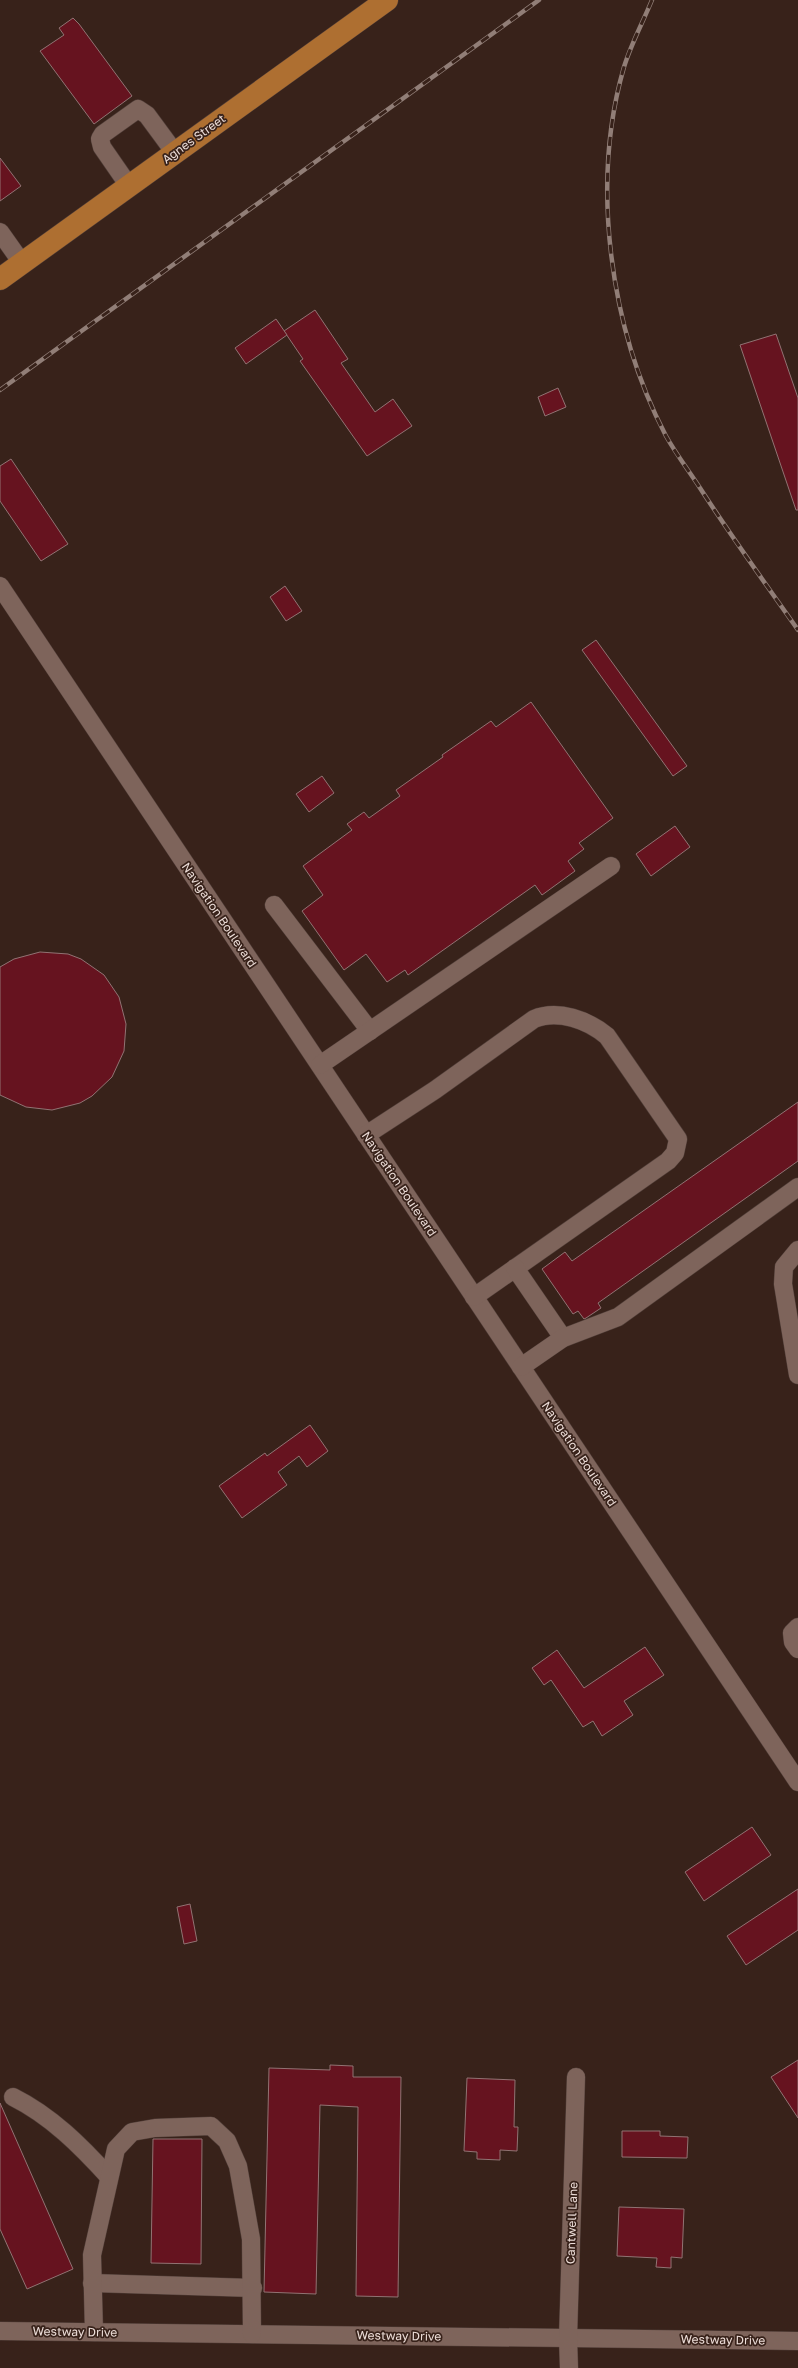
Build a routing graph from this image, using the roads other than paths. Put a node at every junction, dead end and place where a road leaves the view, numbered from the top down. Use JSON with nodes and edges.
{"nodes":[{"id":1,"x":387,"y":0,"type":"edge"},
{"id":2,"x":175,"y":153,"type":"junction"},
{"id":3,"x":128,"y":186,"type":"junction"},
{"id":4,"x":0,"y":232,"type":"edge"},
{"id":5,"x":22,"y":263,"type":"junction"},
{"id":6,"x":0,"y":278,"type":"edge"},
{"id":7,"x":0,"y":586,"type":"edge"},
{"id":8,"x":611,"y":866,"type":"dead end"},
{"id":9,"x":274,"y":905,"type":"dead end"},
{"id":10,"x":370,"y":1031,"type":"junction"},
{"id":11,"x":320,"y":1065,"type":"junction"},
{"id":12,"x":366,"y":1135,"type":"junction"},
{"id":13,"x":798,"y":1187,"type":"edge"},
{"id":14,"x":798,"y":1250,"type":"edge"},
{"id":15,"x":515,"y":1268,"type":"junction"},
{"id":16,"x":474,"y":1297,"type":"junction"},
{"id":17,"x":563,"y":1338,"type":"junction"},
{"id":18,"x":521,"y":1368,"type":"junction"},
{"id":19,"x":798,"y":1375,"type":"edge"},
{"id":20,"x":798,"y":1627,"type":"edge"},
{"id":21,"x":798,"y":1649,"type":"edge"},
{"id":22,"x":792,"y":1759,"type":"edge"},
{"id":23,"x":798,"y":1782,"type":"edge"},
{"id":24,"x":576,"y":2077,"type":"dead end"},
{"id":25,"x":13,"y":2097,"type":"dead end"},
{"id":26,"x":109,"y":2177,"type":"junction"},
{"id":27,"x":92,"y":2283,"type":"junction"},
{"id":28,"x":253,"y":2288,"type":"junction"},
{"id":29,"x":0,"y":2331,"type":"edge"},
{"id":30,"x":94,"y":2332,"type":"junction"},
{"id":31,"x":252,"y":2334,"type":"junction"},
{"id":32,"x":568,"y":2338,"type":"junction"},
{"id":33,"x":798,"y":2341,"type":"edge"},
{"id":34,"x":569,"y":2368,"type":"edge"}],
"edges":[{"from":1,"to":2,"type":"main road","name":"Agnes Street"},
{"from":2,"to":3,"type":"main road","name":"Agnes Street"},
{"from":2,"to":3,"type":"street"},
{"from":3,"to":5,"type":"main road","name":"Agnes Street"},
{"from":4,"to":5,"type":"street"},
{"from":5,"to":6,"type":"main road","name":"Agnes Street"},
{"from":7,"to":11,"type":"street","name":"Navigation Boulevard"},
{"from":8,"to":10,"type":"street"},
{"from":9,"to":10,"type":"street"},
{"from":10,"to":11,"type":"street"},
{"from":11,"to":12,"type":"street","name":"Navigation Boulevard"},
{"from":12,"to":15,"type":"street"},
{"from":12,"to":16,"type":"street","name":"Navigation Boulevard"},
{"from":13,"to":17,"type":"street"},
{"from":14,"to":19,"type":"street"},
{"from":15,"to":16,"type":"street"},
{"from":15,"to":17,"type":"street"},
{"from":16,"to":18,"type":"street","name":"Navigation Boulevard"},
{"from":17,"to":18,"type":"street"},
{"from":18,"to":22,"type":"street","name":"Navigation Boulevard"},
{"from":20,"to":21,"type":"street"},
{"from":22,"to":23,"type":"street","name":"Navigation Boulevard"},
{"from":24,"to":32,"type":"street","name":"Cantwell Lane"},
{"from":25,"to":26,"type":"street"},
{"from":26,"to":27,"type":"street"},
{"from":26,"to":28,"type":"street"},
{"from":27,"to":28,"type":"street"},
{"from":27,"to":30,"type":"street"},
{"from":28,"to":31,"type":"street"},
{"from":29,"to":30,"type":"street","name":"Westway Drive"},
{"from":30,"to":31,"type":"street","name":"Westway Drive"},
{"from":31,"to":32,"type":"street","name":"Westway Drive"},
{"from":32,"to":33,"type":"street","name":"Westway Drive"},
{"from":32,"to":34,"type":"street","name":"Cantwell Lane"}]}
